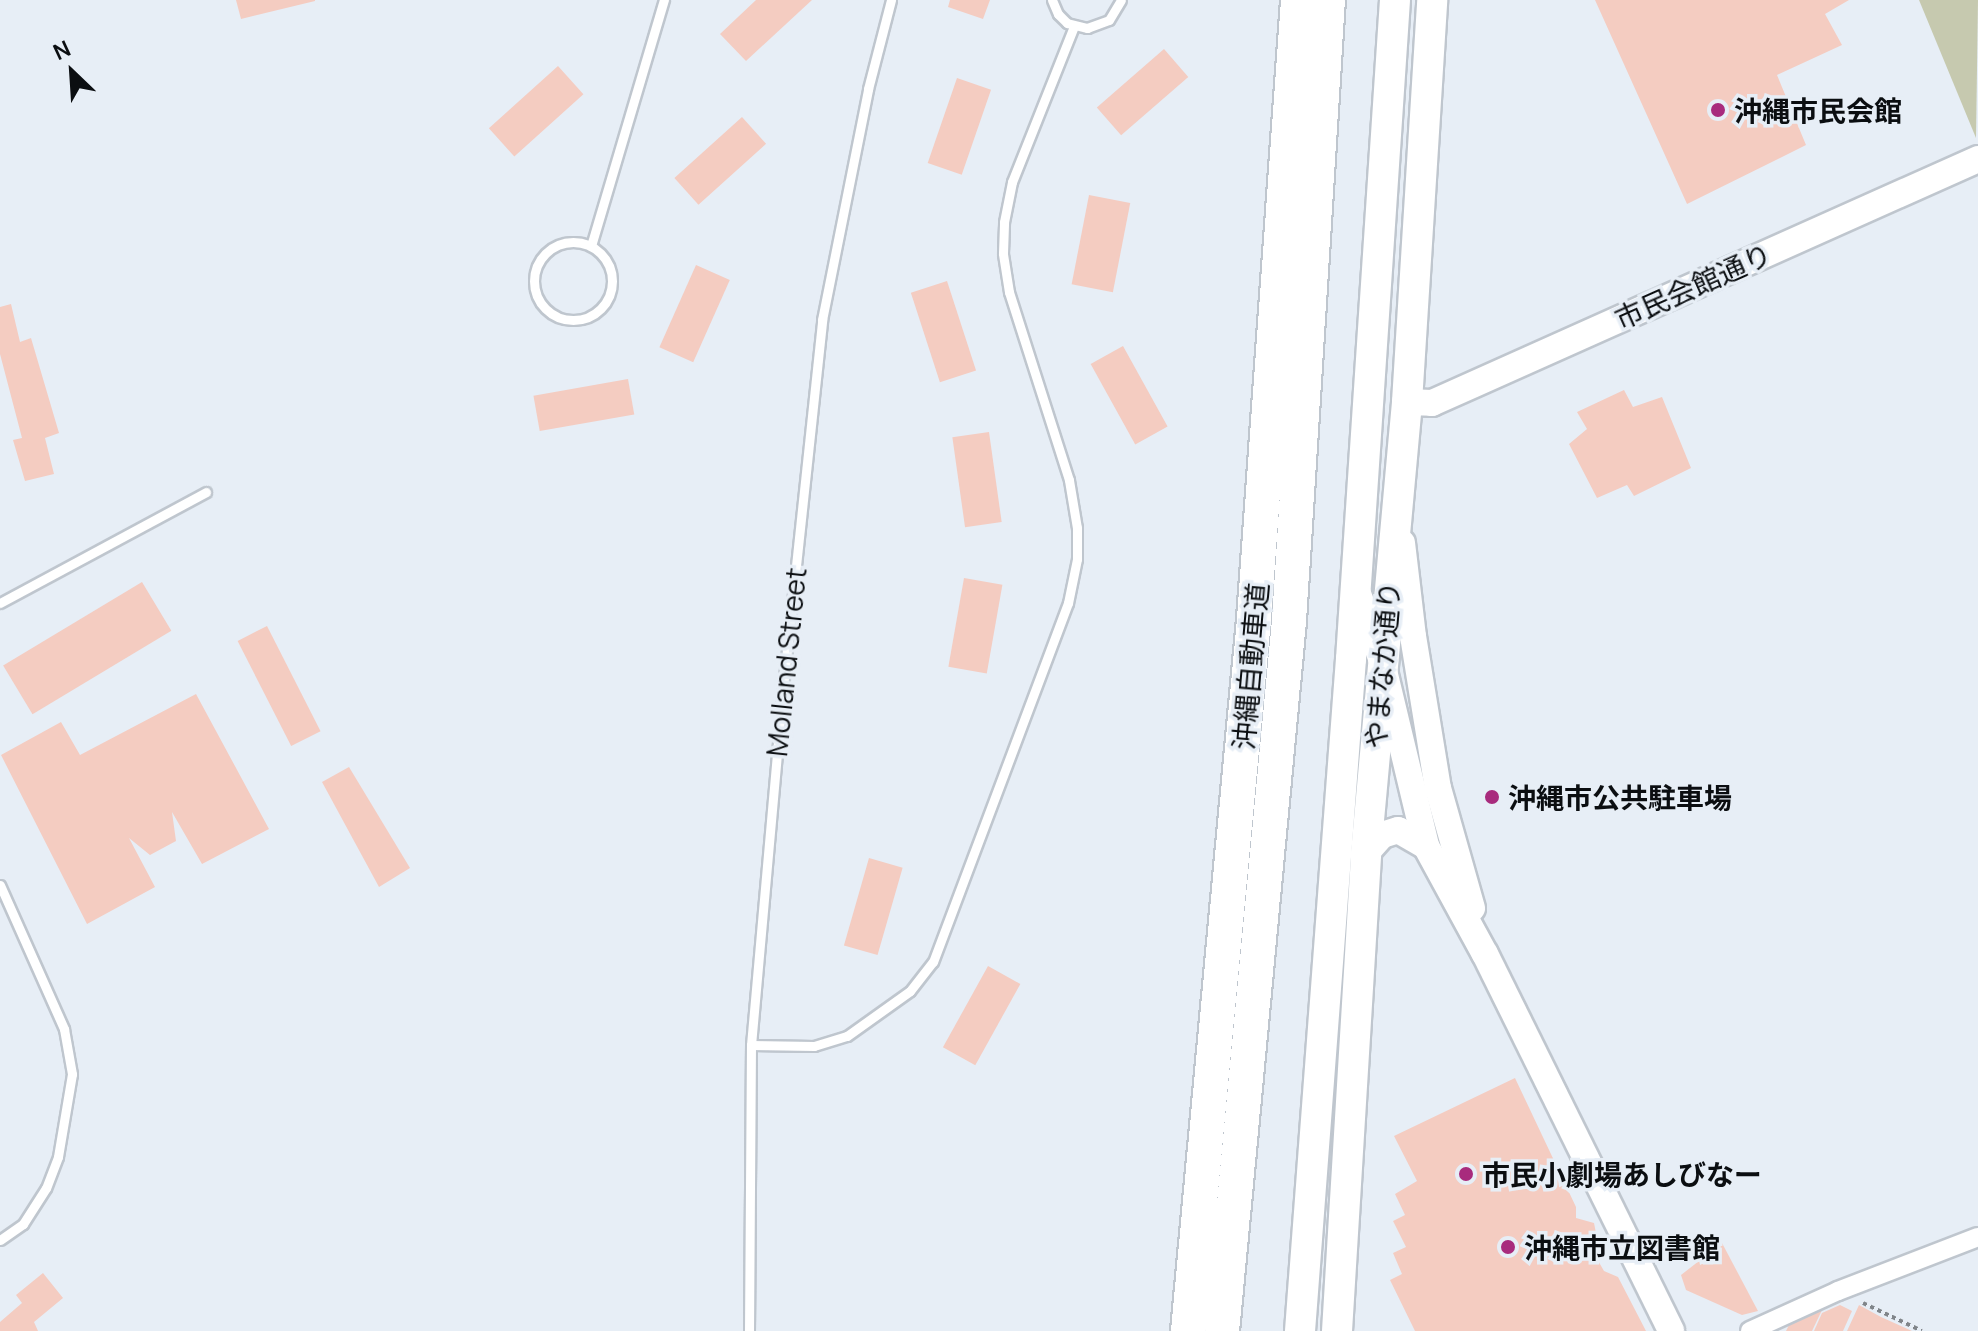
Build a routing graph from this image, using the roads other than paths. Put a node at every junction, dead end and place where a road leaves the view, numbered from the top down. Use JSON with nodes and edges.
{"nodes":[{"id":1,"x":664,"y":0,"type":"edge"},
{"id":2,"x":891,"y":0,"type":"edge"},
{"id":3,"x":1052,"y":0,"type":"edge"},
{"id":4,"x":1121,"y":0,"type":"edge"},
{"id":5,"x":1298,"y":0,"type":"edge"},
{"id":6,"x":1328,"y":0,"type":"edge"},
{"id":7,"x":1395,"y":0,"type":"edge"},
{"id":8,"x":1432,"y":0,"type":"edge"},
{"id":9,"x":1074,"y":26,"type":"junction"},
{"id":10,"x":1978,"y":159,"type":"edge"},
{"id":11,"x":591,"y":246,"type":"junction"},
{"id":12,"x":1407,"y":402,"type":"junction"},
{"id":13,"x":206,"y":492,"type":"dead end"},
{"id":14,"x":1355,"y":584,"type":"junction"},
{"id":15,"x":0,"y":603,"type":"edge"},
{"id":16,"x":1388,"y":638,"type":"junction"},
{"id":17,"x":1344,"y":761,"type":"junction"},
{"id":18,"x":1426,"y":846,"type":"junction"},
{"id":19,"x":1366,"y":853,"type":"junction"},
{"id":20,"x":0,"y":885,"type":"edge"},
{"id":21,"x":1485,"y":954,"type":"junction"},
{"id":22,"x":751,"y":1045,"type":"junction"},
{"id":23,"x":1978,"y":1237,"type":"edge"},
{"id":24,"x":0,"y":1240,"type":"edge"},
{"id":25,"x":749,"y":1331,"type":"edge"},
{"id":26,"x":1188,"y":1331,"type":"edge"},
{"id":27,"x":1222,"y":1331,"type":"edge"},
{"id":28,"x":1300,"y":1331,"type":"edge"},
{"id":29,"x":1337,"y":1331,"type":"edge"},
{"id":30,"x":1671,"y":1331,"type":"edge"},
{"id":31,"x":1750,"y":1331,"type":"edge"}],
"edges":[{"from":1,"to":11,"type":"lane"},
{"from":2,"to":22,"type":"lane","name":"Molland Street"},
{"from":3,"to":9,"type":"lane"},
{"from":4,"to":9,"type":"lane"},
{"from":5,"to":26,"type":"highway","name":"沖縄自動車道"},
{"from":6,"to":27,"type":"highway","name":"沖縄自動車道"},
{"from":7,"to":14,"type":"main road","name":"やまなか通り"},
{"from":8,"to":12,"type":"main road","name":"やまなか通り"},
{"from":9,"to":22,"type":"lane"},
{"from":10,"to":12,"type":"street","name":"市民会館通り"},
{"from":11,"to":11,"type":"lane"},
{"from":12,"to":16,"type":"main road","name":"やまなか通り"},
{"from":13,"to":15,"type":"lane"},
{"from":14,"to":16,"type":"street"},
{"from":14,"to":17,"type":"main road","name":"やまなか通り"},
{"from":16,"to":17,"type":"street"},
{"from":16,"to":18,"type":"street"},
{"from":16,"to":19,"type":"main road","name":"やまなか通り"},
{"from":16,"to":21,"type":"street"},
{"from":17,"to":28,"type":"main road","name":"やまなか通り"},
{"from":18,"to":19,"type":"street"},
{"from":18,"to":21,"type":"street"},
{"from":19,"to":29,"type":"main road","name":"やまなか通り"},
{"from":20,"to":24,"type":"lane"},
{"from":21,"to":30,"type":"street"},
{"from":22,"to":25,"type":"lane","name":"Molland Street"},
{"from":23,"to":31,"type":"street"}]}
